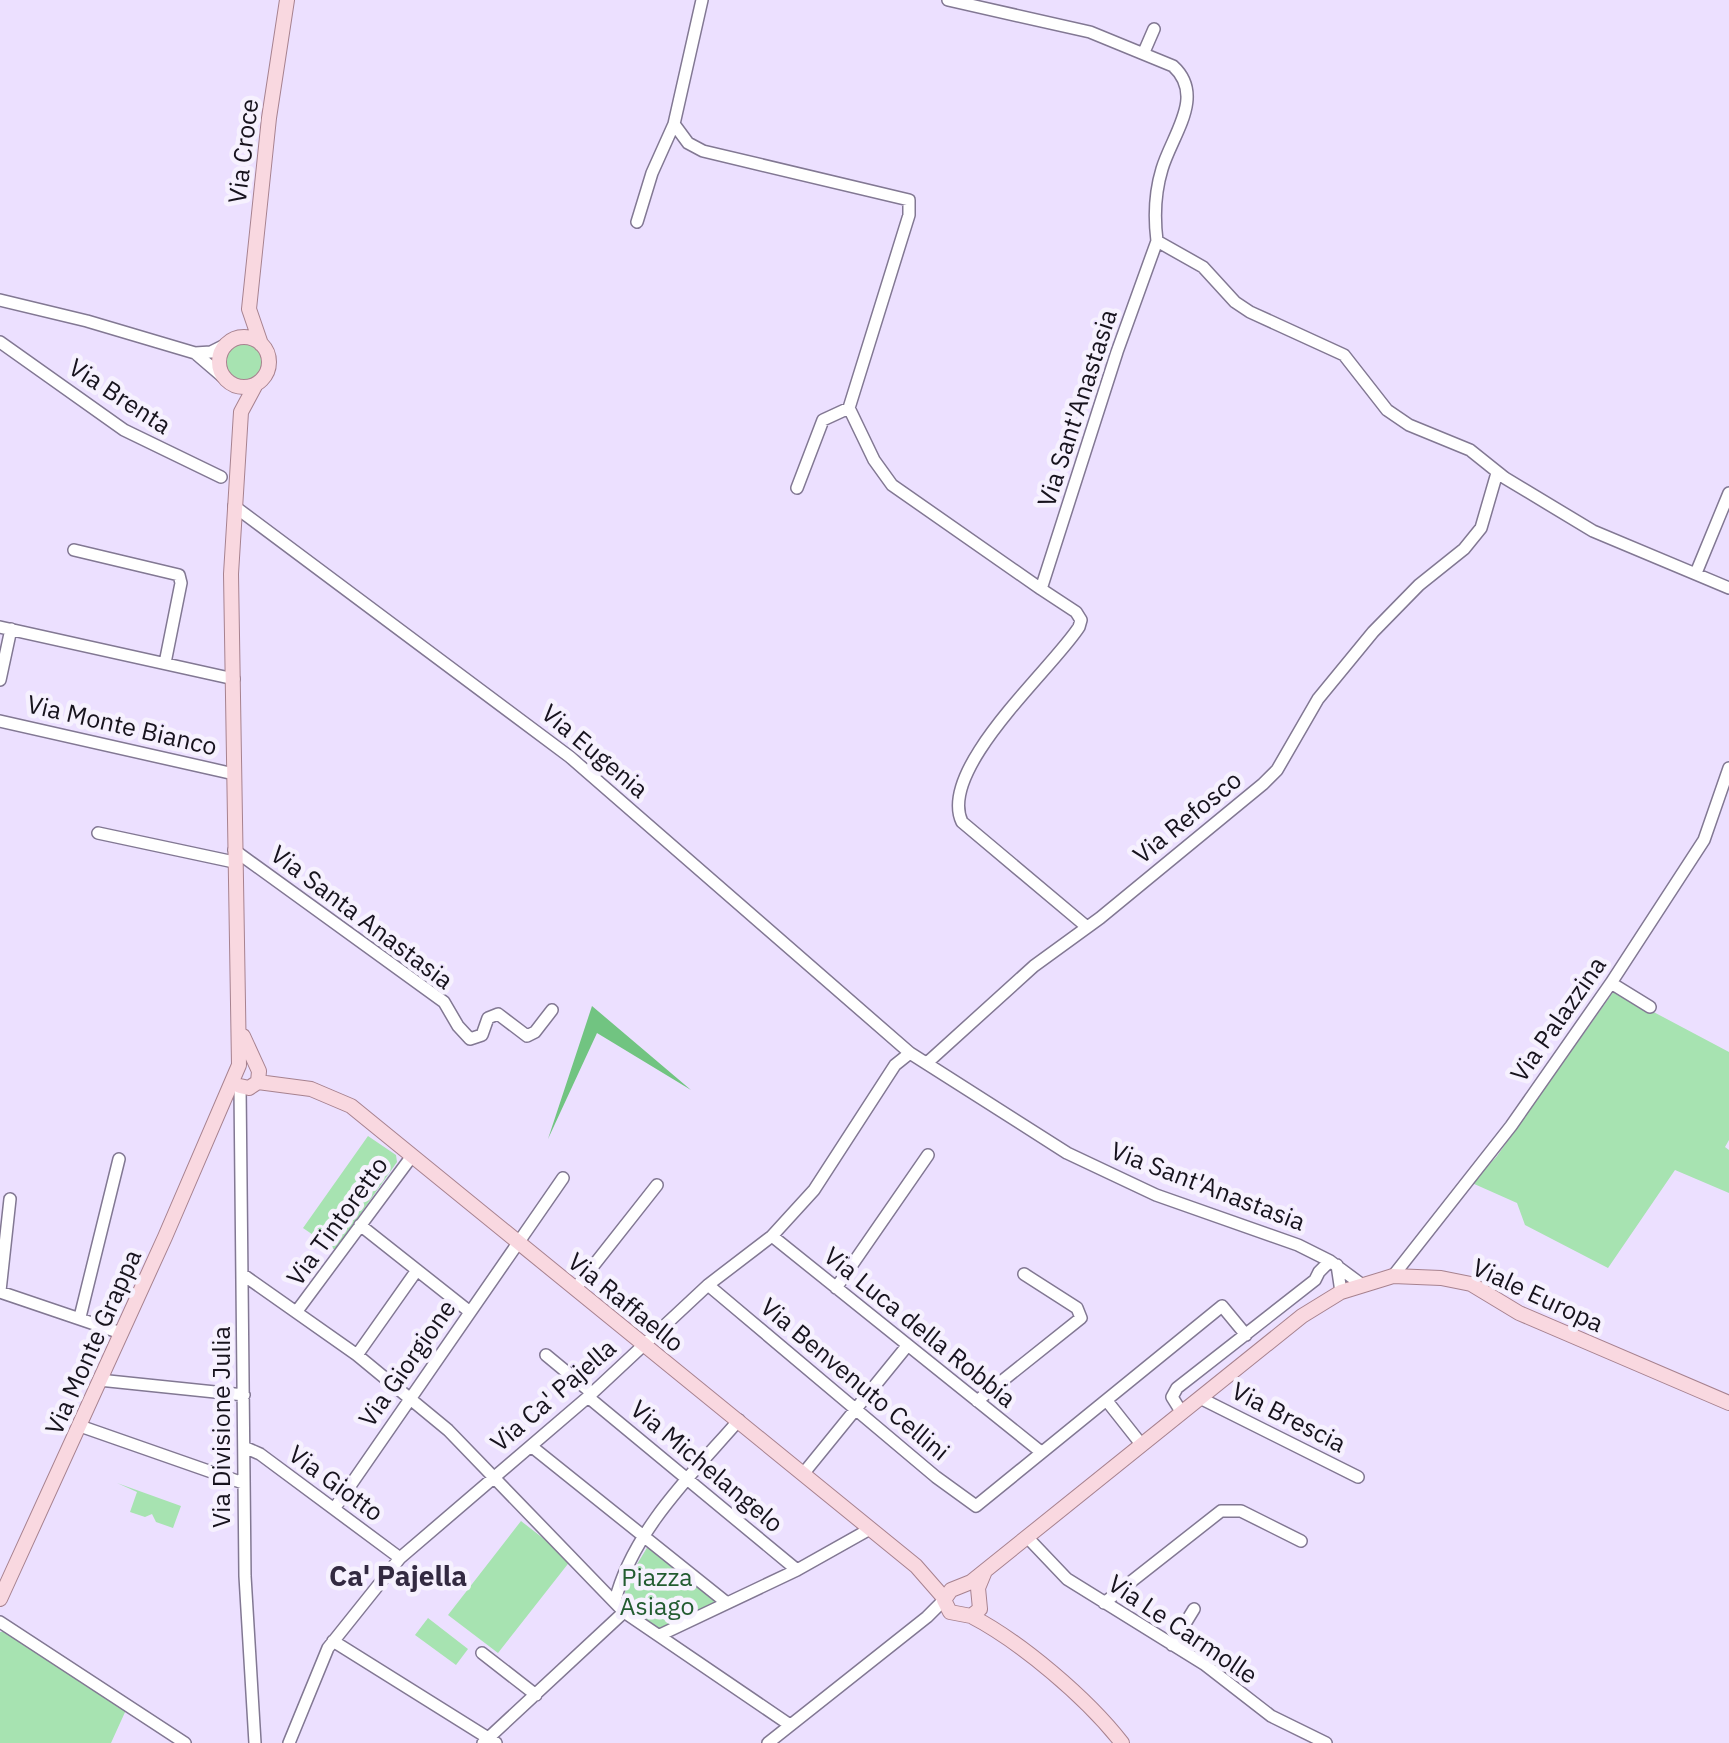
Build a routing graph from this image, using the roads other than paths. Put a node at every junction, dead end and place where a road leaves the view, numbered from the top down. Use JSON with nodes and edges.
{"nodes":[{"id":1,"x":287,"y":0,"type":"edge"},
{"id":2,"x":702,"y":0,"type":"edge"},
{"id":3,"x":948,"y":0,"type":"edge"},
{"id":4,"x":1154,"y":29,"type":"dead end"},
{"id":5,"x":1144,"y":52,"type":"junction"},
{"id":6,"x":674,"y":124,"type":"junction"},
{"id":7,"x":638,"y":222,"type":"dead end"},
{"id":8,"x":1157,"y":241,"type":"junction"},
{"id":9,"x":0,"y":300,"type":"edge"},
{"id":10,"x":249,"y":308,"type":"junction"},
{"id":11,"x":0,"y":342,"type":"edge"},
{"id":12,"x":229,"y":342,"type":"junction"},
{"id":13,"x":261,"y":344,"type":"junction"},
{"id":14,"x":195,"y":353,"type":"junction"},
{"id":15,"x":226,"y":379,"type":"junction"},
{"id":16,"x":256,"y":384,"type":"junction"},
{"id":17,"x":849,"y":408,"type":"junction"},
{"id":18,"x":241,"y":412,"type":"junction"},
{"id":19,"x":1497,"y":473,"type":"junction"},
{"id":20,"x":221,"y":478,"type":"dead end"},
{"id":21,"x":797,"y":488,"type":"dead end"},
{"id":22,"x":1729,"y":494,"type":"edge"},
{"id":23,"x":234,"y":506,"type":"junction"},
{"id":24,"x":74,"y":550,"type":"dead end"},
{"id":25,"x":1696,"y":573,"type":"junction"},
{"id":26,"x":1042,"y":588,"type":"junction"},
{"id":27,"x":1729,"y":588,"type":"edge"},
{"id":28,"x":6,"y":628,"type":"edge"},
{"id":29,"x":165,"y":664,"type":"junction"},
{"id":30,"x":234,"y":679,"type":"junction"},
{"id":31,"x":0,"y":680,"type":"edge"},
{"id":32,"x":0,"y":721,"type":"edge"},
{"id":33,"x":1729,"y":768,"type":"edge"},
{"id":34,"x":234,"y":774,"type":"junction"},
{"id":35,"x":98,"y":834,"type":"dead end"},
{"id":36,"x":234,"y":856,"type":"junction"},
{"id":37,"x":1087,"y":927,"type":"junction"},
{"id":38,"x":1611,"y":983,"type":"junction"},
{"id":39,"x":1650,"y":1008,"type":"dead end"},
{"id":40,"x":552,"y":1010,"type":"dead end"},
{"id":41,"x":910,"y":1053,"type":"junction"},
{"id":42,"x":928,"y":1062,"type":"junction"},
{"id":43,"x":247,"y":1076,"type":"junction"},
{"id":44,"x":928,"y":1155,"type":"dead end"},
{"id":45,"x":412,"y":1156,"type":"junction"},
{"id":46,"x":119,"y":1159,"type":"dead end"},
{"id":47,"x":563,"y":1178,"type":"dead end"},
{"id":48,"x":657,"y":1186,"type":"dead end"},
{"id":49,"x":10,"y":1199,"type":"dead end"},
{"id":50,"x":360,"y":1225,"type":"junction"},
{"id":51,"x":772,"y":1236,"type":"junction"},
{"id":52,"x":518,"y":1243,"type":"junction"},
{"id":53,"x":1334,"y":1263,"type":"junction"},
{"id":54,"x":417,"y":1270,"type":"junction"},
{"id":55,"x":242,"y":1274,"type":"junction"},
{"id":56,"x":1024,"y":1274,"type":"dead end"},
{"id":57,"x":1394,"y":1276,"type":"junction"},
{"id":58,"x":708,"y":1284,"type":"junction"},
{"id":59,"x":1361,"y":1284,"type":"junction"},
{"id":60,"x":836,"y":1288,"type":"junction"},
{"id":61,"x":575,"y":1289,"type":"junction"},
{"id":62,"x":0,"y":1291,"type":"edge"},
{"id":63,"x":1341,"y":1292,"type":"junction"},
{"id":64,"x":297,"y":1311,"type":"junction"},
{"id":65,"x":470,"y":1312,"type":"junction"},
{"id":66,"x":80,"y":1318,"type":"junction"},
{"id":67,"x":121,"y":1332,"type":"junction"},
{"id":68,"x":1246,"y":1335,"type":"junction"},
{"id":69,"x":643,"y":1345,"type":"junction"},
{"id":70,"x":907,"y":1346,"type":"junction"},
{"id":71,"x":546,"y":1355,"type":"dead end"},
{"id":72,"x":357,"y":1356,"type":"junction"},
{"id":73,"x":99,"y":1380,"type":"junction"},
{"id":74,"x":244,"y":1395,"type":"junction"},
{"id":75,"x":590,"y":1395,"type":"junction"},
{"id":76,"x":410,"y":1398,"type":"junction"},
{"id":77,"x":1200,"y":1398,"type":"junction"},
{"id":78,"x":977,"y":1401,"type":"junction"},
{"id":79,"x":1107,"y":1401,"type":"junction"},
{"id":80,"x":1729,"y":1402,"type":"edge"},
{"id":81,"x":857,"y":1411,"type":"junction"},
{"id":82,"x":1182,"y":1413,"type":"junction"},
{"id":83,"x":739,"y":1420,"type":"junction"},
{"id":84,"x":80,"y":1426,"type":"junction"},
{"id":85,"x":1141,"y":1444,"type":"junction"},
{"id":86,"x":531,"y":1446,"type":"junction"},
{"id":87,"x":244,"y":1447,"type":"junction"},
{"id":88,"x":1041,"y":1452,"type":"junction"},
{"id":89,"x":804,"y":1474,"type":"junction"},
{"id":90,"x":492,"y":1477,"type":"junction"},
{"id":91,"x":1358,"y":1477,"type":"dead end"},
{"id":92,"x":687,"y":1478,"type":"junction"},
{"id":93,"x":243,"y":1483,"type":"junction"},
{"id":94,"x":334,"y":1509,"type":"junction"},
{"id":95,"x":870,"y":1529,"type":"junction"},
{"id":96,"x":645,"y":1536,"type":"junction"},
{"id":97,"x":1027,"y":1537,"type":"junction"},
{"id":98,"x":1301,"y":1540,"type":"dead end"},
{"id":99,"x":400,"y":1558,"type":"junction"},
{"id":100,"x":796,"y":1570,"type":"junction"},
{"id":101,"x":984,"y":1571,"type":"junction"},
{"id":102,"x":951,"y":1598,"type":"junction"},
{"id":103,"x":0,"y":1599,"type":"edge"},
{"id":104,"x":980,"y":1599,"type":"junction"},
{"id":105,"x":615,"y":1601,"type":"junction"},
{"id":106,"x":727,"y":1603,"type":"junction"},
{"id":107,"x":1104,"y":1603,"type":"junction"},
{"id":108,"x":1194,"y":1609,"type":"dead end"},
{"id":109,"x":624,"y":1612,"type":"junction"},
{"id":110,"x":971,"y":1616,"type":"junction"},
{"id":111,"x":0,"y":1622,"type":"edge"},
{"id":112,"x":991,"y":1626,"type":"junction"},
{"id":113,"x":660,"y":1635,"type":"junction"},
{"id":114,"x":333,"y":1641,"type":"junction"},
{"id":115,"x":1172,"y":1645,"type":"junction"},
{"id":116,"x":482,"y":1653,"type":"dead end"},
{"id":117,"x":536,"y":1695,"type":"junction"},
{"id":118,"x":790,"y":1725,"type":"junction"},
{"id":119,"x":181,"y":1740,"type":"edge"},
{"id":120,"x":489,"y":1741,"type":"edge"},
{"id":121,"x":255,"y":1743,"type":"edge"},
{"id":122,"x":289,"y":1743,"type":"edge"},
{"id":123,"x":768,"y":1743,"type":"edge"},
{"id":124,"x":1122,"y":1743,"type":"edge"},
{"id":125,"x":1326,"y":1743,"type":"edge"}],
"edges":[{"from":1,"to":10,"type":"main road","name":"Via Croce"},
{"from":2,"to":6,"type":"street"},
{"from":3,"to":5,"type":"street"},
{"from":4,"to":5,"type":"street"},
{"from":5,"to":8,"type":"street"},
{"from":6,"to":7,"type":"street"},
{"from":6,"to":17,"type":"street"},
{"from":8,"to":19,"type":"street"},
{"from":8,"to":26,"type":"street","name":"Via Sant'Anastasia"},
{"from":9,"to":14,"type":"street","name":"Via Brenta"},
{"from":10,"to":12,"type":"main road","name":"Via Croce"},
{"from":10,"to":13,"type":"main road","name":"Via Croce"},
{"from":11,"to":20,"type":"street","name":"Via Brenta"},
{"from":12,"to":13,"type":"main road"},
{"from":12,"to":14,"type":"street"},
{"from":12,"to":15,"type":"main road","name":"Via Croce"},
{"from":13,"to":16,"type":"main road","name":"Via Croce"},
{"from":14,"to":15,"type":"street","name":"Via Brenta"},
{"from":15,"to":16,"type":"main road"},
{"from":15,"to":18,"type":"main road"},
{"from":16,"to":18,"type":"main road"},
{"from":17,"to":21,"type":"street"},
{"from":17,"to":26,"type":"street"},
{"from":18,"to":23,"type":"main road"},
{"from":19,"to":25,"type":"street"},
{"from":19,"to":37,"type":"street","name":"Via Refosco"},
{"from":22,"to":25,"type":"street"},
{"from":23,"to":30,"type":"main road"},
{"from":23,"to":41,"type":"street","name":"Via Eugenia"},
{"from":24,"to":29,"type":"street"},
{"from":25,"to":27,"type":"street"},
{"from":26,"to":37,"type":"street"},
{"from":28,"to":29,"type":"street"},
{"from":28,"to":31,"type":"street","name":"Via Monte Bianco"},
{"from":29,"to":30,"type":"street"},
{"from":30,"to":34,"type":"main road"},
{"from":32,"to":34,"type":"street","name":"Via Monte Bianco"},
{"from":33,"to":38,"type":"street","name":"Via Palazzina"},
{"from":34,"to":36,"type":"main road"},
{"from":35,"to":36,"type":"street"},
{"from":36,"to":40,"type":"street","name":"Via Santa Anastasia"},
{"from":36,"to":43,"type":"main road"},
{"from":37,"to":42,"type":"street","name":"Via Refosco"},
{"from":38,"to":39,"type":"street"},
{"from":38,"to":57,"type":"street","name":"Via Palazzina"},
{"from":41,"to":42,"type":"street","name":"Via Sant'Anastasia"},
{"from":41,"to":51,"type":"street","name":"Via Ca' Pajella"},
{"from":42,"to":53,"type":"street","name":"Via Sant'Anastasia"},
{"from":43,"to":45,"type":"main road","name":"Via Raffaello"},
{"from":43,"to":55,"type":"street","name":"Via Divisione Julia"},
{"from":43,"to":67,"type":"main road","name":"Via Monte Grappa"},
{"from":44,"to":60,"type":"street"},
{"from":45,"to":50,"type":"street","name":"Via Tintoretto"},
{"from":45,"to":52,"type":"main road","name":"Via Raffaello"},
{"from":46,"to":66,"type":"street"},
{"from":47,"to":52,"type":"street","name":"Via Giorgione"},
{"from":48,"to":61,"type":"street"},
{"from":49,"to":62,"type":"street"},
{"from":50,"to":54,"type":"street"},
{"from":50,"to":64,"type":"street","name":"Via Tintoretto"},
{"from":51,"to":58,"type":"street","name":"Via Ca' Pajella"},
{"from":51,"to":60,"type":"street","name":"Via Luca della Robbia"},
{"from":52,"to":61,"type":"main road","name":"Via Raffaello"},
{"from":52,"to":65,"type":"street","name":"Via Giorgione"},
{"from":53,"to":59,"type":"street","name":"Via Sant'Anastasia"},
{"from":53,"to":63,"type":"street"},
{"from":53,"to":68,"type":"street"},
{"from":54,"to":65,"type":"street"},
{"from":54,"to":72,"type":"street"},
{"from":55,"to":64,"type":"street"},
{"from":55,"to":74,"type":"street","name":"Via Divisione Julia"},
{"from":56,"to":78,"type":"street"},
{"from":57,"to":59,"type":"main road","name":"Viale Europa"},
{"from":57,"to":80,"type":"main road","name":"Viale Europa"},
{"from":58,"to":69,"type":"street","name":"Via Ca' Pajella"},
{"from":58,"to":81,"type":"street","name":"Via Benvenuto Cellini"},
{"from":59,"to":63,"type":"main road","name":"Viale Europa"},
{"from":60,"to":70,"type":"street","name":"Via Luca della Robbia"},
{"from":61,"to":69,"type":"main road","name":"Via Raffaello"},
{"from":62,"to":66,"type":"street"},
{"from":63,"to":77,"type":"main road","name":"Viale Europa"},
{"from":64,"to":72,"type":"street"},
{"from":65,"to":76,"type":"street","name":"Via Giorgione"},
{"from":66,"to":67,"type":"street"},
{"from":67,"to":73,"type":"main road","name":"Via Monte Grappa"},
{"from":68,"to":79,"type":"street"},
{"from":68,"to":82,"type":"street"},
{"from":69,"to":75,"type":"street","name":"Via Ca' Pajella"},
{"from":69,"to":83,"type":"main road","name":"Via Raffaello"},
{"from":70,"to":78,"type":"street","name":"Via Luca della Robbia"},
{"from":70,"to":81,"type":"street"},
{"from":71,"to":75,"type":"street","name":"Via Michelangelo"},
{"from":72,"to":76,"type":"street"},
{"from":73,"to":74,"type":"street"},
{"from":73,"to":84,"type":"main road","name":"Via Monte Grappa"},
{"from":74,"to":87,"type":"street","name":"Via Divisione Julia"},
{"from":75,"to":86,"type":"street","name":"Via Ca' Pajella"},
{"from":75,"to":92,"type":"street","name":"Via Michelangelo"},
{"from":76,"to":90,"type":"street"},
{"from":76,"to":94,"type":"street","name":"Via Giorgione"},
{"from":77,"to":82,"type":"main road","name":"Viale Europa"},
{"from":77,"to":91,"type":"street","name":"Via Brescia"},
{"from":78,"to":88,"type":"street","name":"Via Luca della Robbia"},
{"from":79,"to":85,"type":"street"},
{"from":79,"to":88,"type":"street"},
{"from":81,"to":88,"type":"street","name":"Via Benvenuto Cellini"},
{"from":81,"to":89,"type":"street"},
{"from":82,"to":85,"type":"main road","name":"Viale Europa"},
{"from":83,"to":89,"type":"main road","name":"Via Raffaello"},
{"from":83,"to":92,"type":"street"},
{"from":84,"to":93,"type":"street"},
{"from":84,"to":103,"type":"main road","name":"Via Monte Grappa"},
{"from":85,"to":97,"type":"main road","name":"Viale Europa"},
{"from":86,"to":90,"type":"street","name":"Via Ca' Pajella"},
{"from":86,"to":96,"type":"street"},
{"from":87,"to":93,"type":"street","name":"Via Divisione Julia"},
{"from":87,"to":94,"type":"street","name":"Via Giotto"},
{"from":89,"to":95,"type":"main road","name":"Via Raffaello"},
{"from":90,"to":99,"type":"street","name":"Via Ca' Pajella"},
{"from":90,"to":105,"type":"street"},
{"from":92,"to":96,"type":"street"},
{"from":92,"to":100,"type":"street","name":"Via Michelangelo"},
{"from":93,"to":121,"type":"street","name":"Via Divisione Julia"},
{"from":94,"to":99,"type":"street","name":"Via Giotto"},
{"from":95,"to":100,"type":"street"},
{"from":95,"to":102,"type":"main road","name":"Via Raffaello"},
{"from":96,"to":105,"type":"street"},
{"from":96,"to":106,"type":"street"},
{"from":97,"to":101,"type":"main road","name":"Viale Europa"},
{"from":97,"to":107,"type":"street","name":"Via Le Carmolle"},
{"from":98,"to":107,"type":"street"},
{"from":99,"to":114,"type":"street","name":"Via Ca' Pajella"},
{"from":100,"to":106,"type":"street"},
{"from":101,"to":102,"type":"main road","name":"Viale Europa"},
{"from":101,"to":104,"type":"main road"},
{"from":102,"to":104,"type":"main road"},
{"from":102,"to":110,"type":"main road"},
{"from":102,"to":118,"type":"street","name":"Viale Europa"},
{"from":104,"to":110,"type":"main road"},
{"from":104,"to":112,"type":"main road"},
{"from":105,"to":109,"type":"street"},
{"from":106,"to":113,"type":"street"},
{"from":107,"to":115,"type":"street","name":"Via Le Carmolle"},
{"from":108,"to":115,"type":"street"},
{"from":109,"to":113,"type":"street"},
{"from":109,"to":117,"type":"street"},
{"from":110,"to":112,"type":"main road"},
{"from":111,"to":119,"type":"street"},
{"from":112,"to":124,"type":"main road"},
{"from":113,"to":118,"type":"street"},
{"from":114,"to":120,"type":"street"},
{"from":114,"to":122,"type":"street","name":"Via Ca' Pajella"},
{"from":115,"to":125,"type":"street","name":"Via Le Carmolle"},
{"from":116,"to":117,"type":"street"},
{"from":117,"to":120,"type":"street"},
{"from":118,"to":123,"type":"street","name":"Viale Europa"}]}
